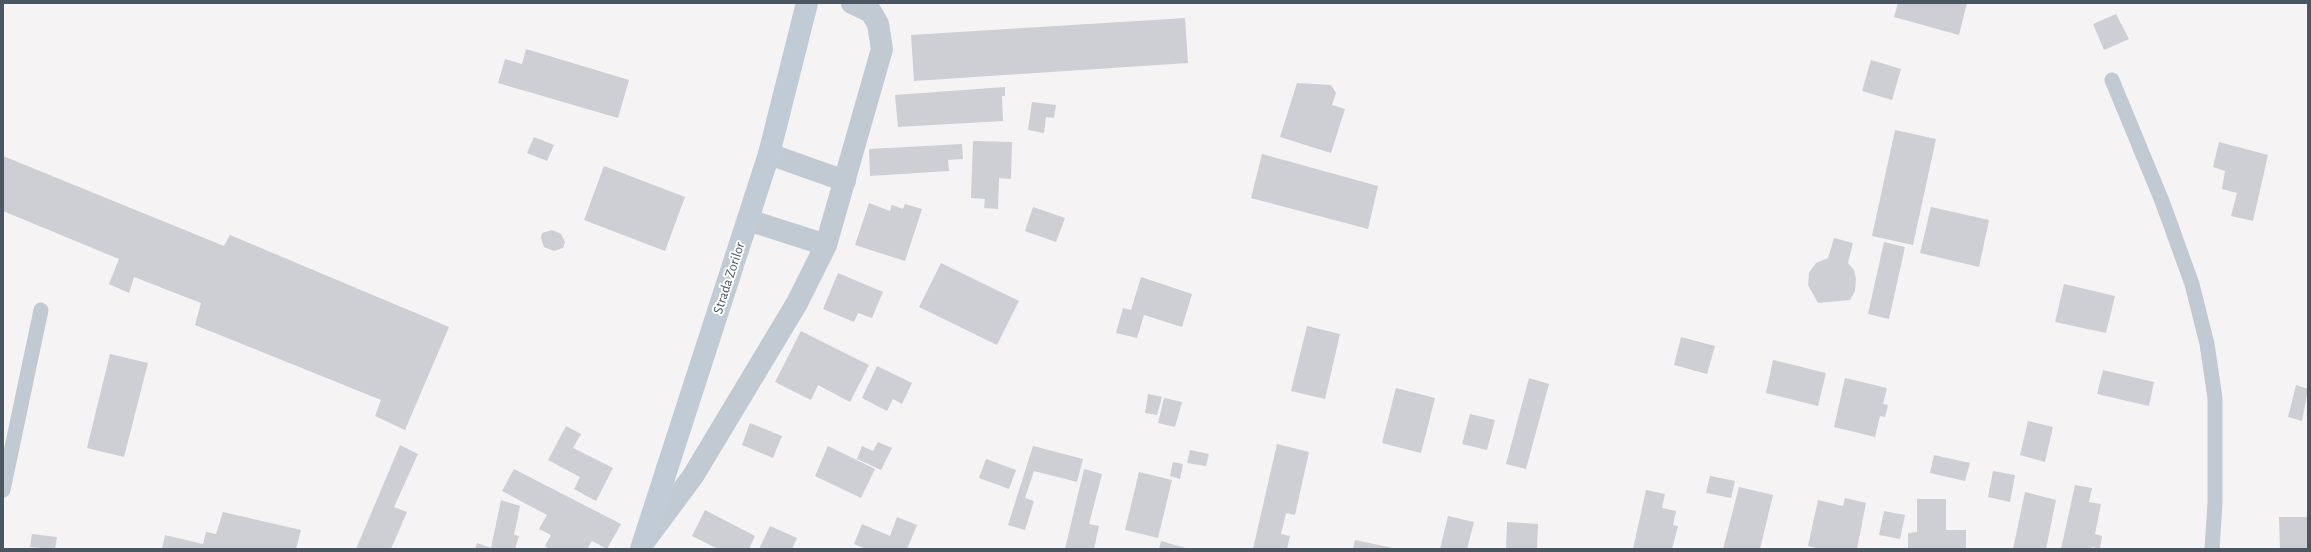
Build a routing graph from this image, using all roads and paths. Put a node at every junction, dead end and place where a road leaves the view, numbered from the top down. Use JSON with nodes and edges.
{"nodes":[{"id":1,"x":807,"y":3,"type":"edge"},
{"id":2,"x":852,"y":3,"type":"edge"},
{"id":3,"x":2112,"y":80,"type":"dead end"},
{"id":4,"x":769,"y":154,"type":"junction"},
{"id":5,"x":845,"y":181,"type":"junction"},
{"id":6,"x":748,"y":220,"type":"junction"},
{"id":7,"x":826,"y":245,"type":"junction"},
{"id":8,"x":41,"y":310,"type":"dead end"},
{"id":9,"x":3,"y":490,"type":"edge"},
{"id":10,"x":642,"y":546,"type":"edge"},
{"id":11,"x":2212,"y":549,"type":"edge"}],
"edges":[{"from":1,"to":4,"type":"street","name":"Strada Zorilor"},
{"from":2,"to":5,"type":"street"},
{"from":3,"to":11,"type":"lane"},
{"from":4,"to":5,"type":"street"},
{"from":4,"to":6,"type":"street","name":"Strada Zorilor"},
{"from":5,"to":7,"type":"street"},
{"from":6,"to":7,"type":"street"},
{"from":6,"to":10,"type":"street","name":"Strada Zorilor"},
{"from":7,"to":10,"type":"street"},
{"from":8,"to":9,"type":"lane"}]}
